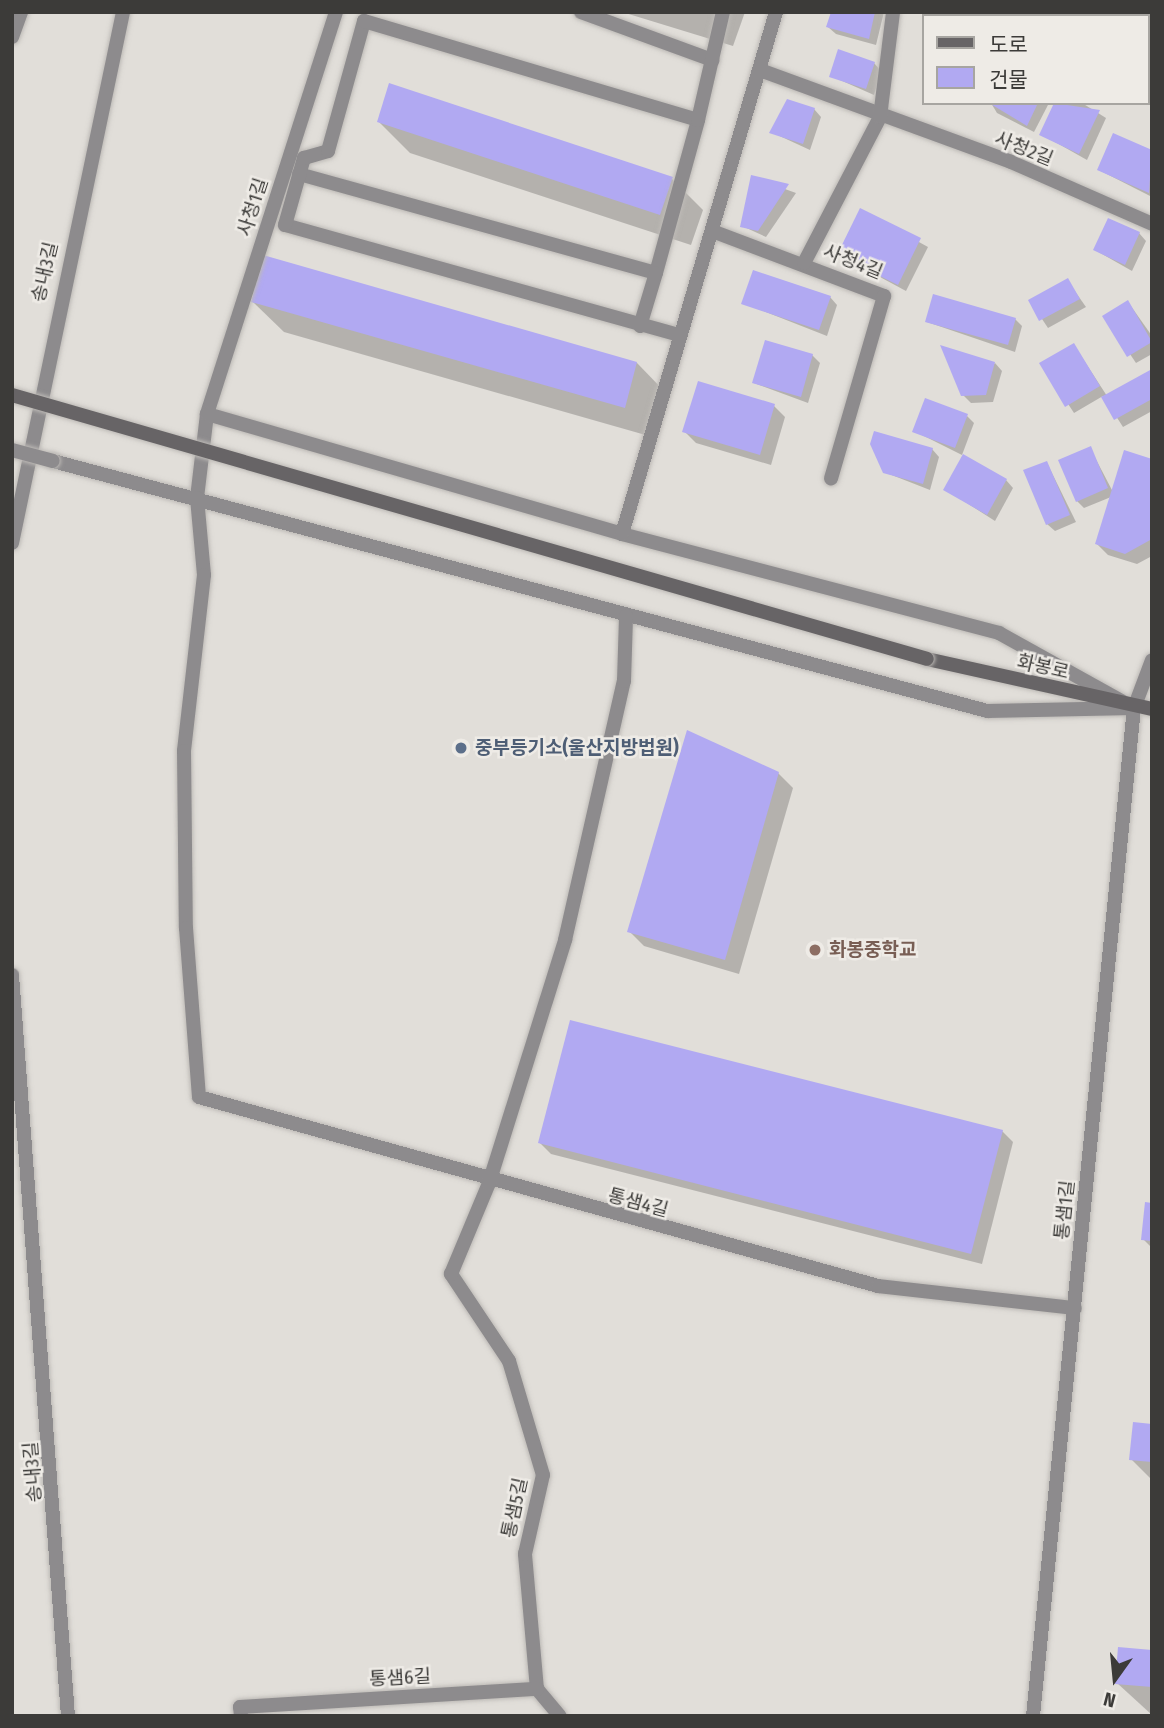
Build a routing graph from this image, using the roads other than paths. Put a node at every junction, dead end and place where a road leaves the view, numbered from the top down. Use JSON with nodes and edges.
{"nodes":[{"id":1,"x":21,"y":12,"type":"edge"},
{"id":2,"x":123,"y":12,"type":"edge"},
{"id":3,"x":336,"y":12,"type":"edge"},
{"id":4,"x":383,"y":12,"type":"edge"},
{"id":5,"x":581,"y":12,"type":"edge"},
{"id":6,"x":723,"y":12,"type":"edge"},
{"id":7,"x":776,"y":12,"type":"edge"},
{"id":8,"x":893,"y":12,"type":"edge"},
{"id":9,"x":364,"y":21,"type":"junction"},
{"id":10,"x":12,"y":37,"type":"edge"},
{"id":11,"x":712,"y":60,"type":"junction"},
{"id":12,"x":760,"y":70,"type":"junction"},
{"id":13,"x":880,"y":117,"type":"junction"},
{"id":14,"x":698,"y":120,"type":"junction"},
{"id":15,"x":299,"y":174,"type":"junction"},
{"id":16,"x":1152,"y":224,"type":"edge"},
{"id":17,"x":712,"y":231,"type":"junction"},
{"id":18,"x":804,"y":263,"type":"junction"},
{"id":19,"x":656,"y":273,"type":"junction"},
{"id":20,"x":640,"y":326,"type":"junction"},
{"id":21,"x":678,"y":335,"type":"junction"},
{"id":22,"x":12,"y":395,"type":"edge"},
{"id":23,"x":207,"y":414,"type":"junction"},
{"id":24,"x":12,"y":450,"type":"edge"},
{"id":25,"x":831,"y":478,"type":"dead end"},
{"id":26,"x":197,"y":498,"type":"junction"},
{"id":27,"x":622,"y":534,"type":"junction"},
{"id":28,"x":12,"y":543,"type":"edge"},
{"id":29,"x":626,"y":616,"type":"junction"},
{"id":30,"x":1152,"y":660,"type":"edge"},
{"id":31,"x":1134,"y":708,"type":"junction"},
{"id":32,"x":1152,"y":709,"type":"edge"},
{"id":33,"x":12,"y":975,"type":"edge"},
{"id":34,"x":198,"y":1097,"type":"joint"},
{"id":35,"x":489,"y":1183,"type":"junction"},
{"id":36,"x":1075,"y":1308,"type":"junction"},
{"id":37,"x":537,"y":1689,"type":"junction"},
{"id":38,"x":68,"y":1716,"type":"edge"},
{"id":39,"x":241,"y":1716,"type":"edge"},
{"id":40,"x":560,"y":1716,"type":"edge"},
{"id":41,"x":1033,"y":1716,"type":"edge"}],
"edges":[{"from":1,"to":10,"type":"street"},
{"from":2,"to":28,"type":"street","name":"송내3길"},
{"from":3,"to":23,"type":"street","name":"사청1길"},
{"from":4,"to":9,"type":"street"},
{"from":5,"to":11,"type":"street"},
{"from":6,"to":11,"type":"street"},
{"from":7,"to":12,"type":"street"},
{"from":8,"to":13,"type":"street","name":"사청4길"},
{"from":9,"to":14,"type":"street"},
{"from":9,"to":15,"type":"street"},
{"from":11,"to":14,"type":"street"},
{"from":12,"to":13,"type":"street","name":"사청2길"},
{"from":12,"to":17,"type":"street"},
{"from":13,"to":16,"type":"street","name":"사청2길"},
{"from":13,"to":18,"type":"street","name":"사청4길"},
{"from":14,"to":19,"type":"street"},
{"from":15,"to":19,"type":"street"},
{"from":15,"to":20,"type":"street"},
{"from":17,"to":18,"type":"street"},
{"from":17,"to":21,"type":"street"},
{"from":18,"to":25,"type":"street","name":"사청4길"},
{"from":19,"to":20,"type":"street"},
{"from":20,"to":21,"type":"street"},
{"from":21,"to":27,"type":"street"},
{"from":22,"to":31,"type":"street","name":"화봉로","bridge":true},
{"from":23,"to":26,"type":"street","name":"사청1길"},
{"from":23,"to":27,"type":"street"},
{"from":24,"to":26,"type":"street","bridge":true},
{"from":26,"to":29,"type":"street"},
{"from":26,"to":34,"type":"street","name":"사청1길"},
{"from":27,"to":31,"type":"street"},
{"from":29,"to":31,"type":"street"},
{"from":29,"to":35,"type":"street"},
{"from":30,"to":31,"type":"street","name":"통샘1길"},
{"from":31,"to":32,"type":"street","name":"화봉로"},
{"from":31,"to":36,"type":"street","name":"통샘1길"},
{"from":33,"to":38,"type":"street","name":"송내3길"},
{"from":34,"to":35,"type":"street","name":"통샘4길"},
{"from":35,"to":36,"type":"street","name":"통샘4길"},
{"from":35,"to":37,"type":"street","name":"통샘5길"},
{"from":36,"to":41,"type":"street","name":"통샘1길"},
{"from":37,"to":39,"type":"street","name":"통샘6길"},
{"from":37,"to":40,"type":"street"}]}
